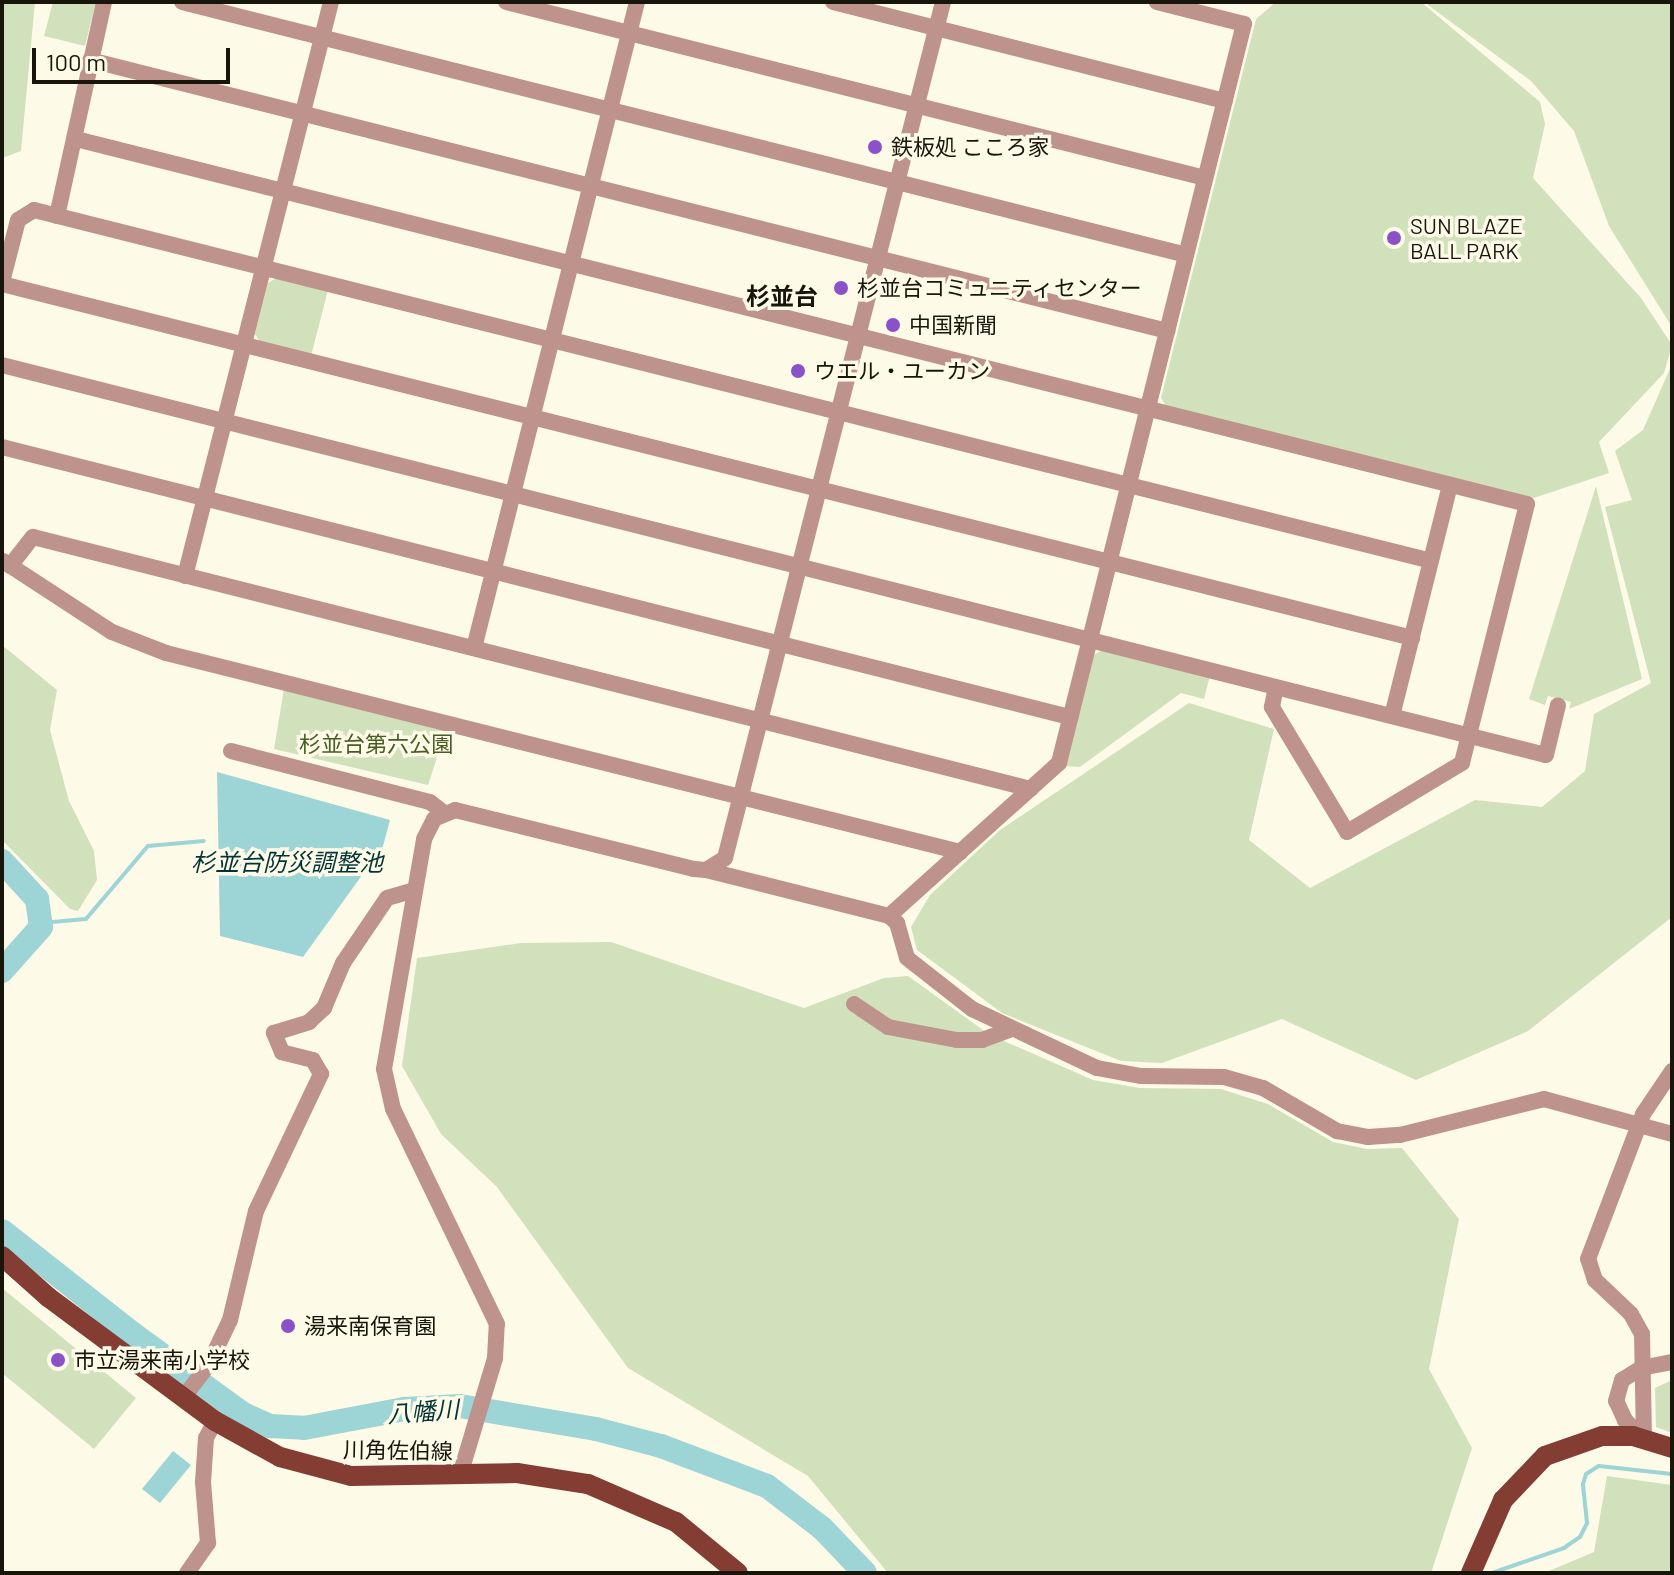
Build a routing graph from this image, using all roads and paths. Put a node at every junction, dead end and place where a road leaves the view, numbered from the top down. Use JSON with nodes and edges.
{"nodes":[{"id":1,"x":104,"y":2,"type":"edge"},
{"id":2,"x":182,"y":2,"type":"edge"},
{"id":3,"x":331,"y":2,"type":"edge"},
{"id":4,"x":506,"y":2,"type":"edge"},
{"id":5,"x":637,"y":2,"type":"edge"},
{"id":6,"x":833,"y":2,"type":"edge"},
{"id":7,"x":943,"y":2,"type":"edge"},
{"id":8,"x":1157,"y":2,"type":"edge"},
{"id":9,"x":1174,"y":4,"type":"edge"},
{"id":10,"x":937,"y":28,"type":"junction"},
{"id":11,"x":629,"y":33,"type":"junction"},
{"id":12,"x":322,"y":37,"type":"junction"},
{"id":13,"x":90,"y":60,"type":"junction"},
{"id":14,"x":1225,"y":101,"type":"junction"},
{"id":15,"x":917,"y":106,"type":"junction"},
{"id":16,"x":610,"y":110,"type":"junction"},
{"id":17,"x":303,"y":114,"type":"junction"},
{"id":18,"x":76,"y":139,"type":"junction"},
{"id":19,"x":1205,"y":178,"type":"junction"},
{"id":20,"x":898,"y":182,"type":"junction"},
{"id":21,"x":591,"y":186,"type":"junction"},
{"id":22,"x":283,"y":191,"type":"junction"},
{"id":23,"x":57,"y":216,"type":"junction"},
{"id":24,"x":1186,"y":255,"type":"junction"},
{"id":25,"x":879,"y":259,"type":"junction"},
{"id":26,"x":571,"y":264,"type":"junction"},
{"id":27,"x":263,"y":268,"type":"junction"},
{"id":28,"x":2,"y":283,"type":"edge"},
{"id":29,"x":1167,"y":331,"type":"junction"},
{"id":30,"x":859,"y":337,"type":"junction"},
{"id":31,"x":552,"y":341,"type":"junction"},
{"id":32,"x":244,"y":345,"type":"junction"},
{"id":33,"x":2,"y":365,"type":"edge"},
{"id":34,"x":1147,"y":410,"type":"junction"},
{"id":35,"x":840,"y":413,"type":"junction"},
{"id":36,"x":532,"y":418,"type":"junction"},
{"id":37,"x":225,"y":422,"type":"junction"},
{"id":38,"x":2,"y":447,"type":"edge"},
{"id":39,"x":1450,"y":485,"type":"junction"},
{"id":40,"x":1128,"y":486,"type":"junction"},
{"id":41,"x":821,"y":490,"type":"junction"},
{"id":42,"x":513,"y":494,"type":"junction"},
{"id":43,"x":205,"y":498,"type":"junction"},
{"id":44,"x":1431,"y":561,"type":"junction"},
{"id":45,"x":6,"y":563,"type":"edge"},
{"id":46,"x":1109,"y":563,"type":"junction"},
{"id":47,"x":801,"y":567,"type":"junction"},
{"id":48,"x":493,"y":571,"type":"junction"},
{"id":49,"x":185,"y":576,"type":"junction"},
{"id":50,"x":1412,"y":638,"type":"junction"},
{"id":51,"x":1090,"y":640,"type":"junction"},
{"id":52,"x":782,"y":644,"type":"junction"},
{"id":53,"x":474,"y":648,"type":"junction"},
{"id":54,"x":1276,"y":687,"type":"junction"},
{"id":55,"x":1558,"y":705,"type":"dead end"},
{"id":56,"x":1392,"y":716,"type":"junction"},
{"id":57,"x":1070,"y":717,"type":"junction"},
{"id":58,"x":762,"y":721,"type":"junction"},
{"id":59,"x":1469,"y":735,"type":"junction"},
{"id":60,"x":231,"y":751,"type":"dead end"},
{"id":61,"x":1031,"y":789,"type":"junction"},
{"id":62,"x":743,"y":798,"type":"junction"},
{"id":63,"x":444,"y":813,"type":"junction"},
{"id":64,"x":960,"y":852,"type":"junction"},
{"id":65,"x":706,"y":870,"type":"junction"},
{"id":66,"x":415,"y":890,"type":"junction"},
{"id":67,"x":889,"y":916,"type":"junction"},
{"id":68,"x":854,"y":1004,"type":"dead end"},
{"id":69,"x":1009,"y":1030,"type":"junction"},
{"id":70,"x":1672,"y":1071,"type":"edge"},
{"id":71,"x":1641,"y":1119,"type":"junction"},
{"id":72,"x":1672,"y":1134,"type":"edge"},
{"id":73,"x":2,"y":1256,"type":"edge"},
{"id":74,"x":1672,"y":1362,"type":"edge"},
{"id":75,"x":1646,"y":1366,"type":"junction"},
{"id":76,"x":186,"y":1395,"type":"junction"},
{"id":77,"x":215,"y":1421,"type":"junction"},
{"id":78,"x":1644,"y":1438,"type":"junction"},
{"id":79,"x":1672,"y":1448,"type":"edge"},
{"id":80,"x":463,"y":1466,"type":"junction"},
{"id":81,"x":187,"y":1573,"type":"edge"},
{"id":82,"x":738,"y":1573,"type":"edge"},
{"id":83,"x":1471,"y":1573,"type":"edge"}],
"edges":[{"from":1,"to":13,"type":"street"},
{"from":2,"to":12,"type":"street"},
{"from":3,"to":12,"type":"street"},
{"from":4,"to":11,"type":"street"},
{"from":5,"to":11,"type":"street"},
{"from":6,"to":10,"type":"street"},
{"from":7,"to":10,"type":"street"},
{"from":8,"to":9,"type":"street"},
{"from":9,"to":14,"type":"street"},
{"from":10,"to":14,"type":"street"},
{"from":10,"to":15,"type":"street"},
{"from":11,"to":15,"type":"street"},
{"from":11,"to":16,"type":"street"},
{"from":12,"to":16,"type":"street"},
{"from":12,"to":17,"type":"street"},
{"from":13,"to":17,"type":"street"},
{"from":13,"to":18,"type":"street"},
{"from":14,"to":19,"type":"street"},
{"from":15,"to":19,"type":"street"},
{"from":15,"to":20,"type":"street"},
{"from":16,"to":20,"type":"street"},
{"from":16,"to":21,"type":"street"},
{"from":17,"to":21,"type":"street"},
{"from":17,"to":22,"type":"street"},
{"from":18,"to":22,"type":"street"},
{"from":18,"to":23,"type":"street"},
{"from":19,"to":24,"type":"street"},
{"from":20,"to":24,"type":"street"},
{"from":20,"to":25,"type":"street"},
{"from":21,"to":25,"type":"street"},
{"from":21,"to":26,"type":"street"},
{"from":22,"to":26,"type":"street"},
{"from":22,"to":27,"type":"street"},
{"from":23,"to":27,"type":"street"},
{"from":23,"to":28,"type":"street"},
{"from":24,"to":29,"type":"street"},
{"from":25,"to":29,"type":"street"},
{"from":25,"to":30,"type":"street"},
{"from":26,"to":30,"type":"street"},
{"from":26,"to":31,"type":"street"},
{"from":27,"to":31,"type":"street"},
{"from":27,"to":32,"type":"street"},
{"from":28,"to":32,"type":"street"},
{"from":29,"to":34,"type":"street"},
{"from":30,"to":34,"type":"street"},
{"from":30,"to":35,"type":"street"},
{"from":31,"to":35,"type":"street"},
{"from":31,"to":36,"type":"street"},
{"from":32,"to":36,"type":"street"},
{"from":32,"to":37,"type":"street"},
{"from":33,"to":37,"type":"street"},
{"from":34,"to":39,"type":"street"},
{"from":34,"to":40,"type":"street"},
{"from":35,"to":40,"type":"street"},
{"from":35,"to":41,"type":"street"},
{"from":36,"to":41,"type":"street"},
{"from":36,"to":42,"type":"street"},
{"from":37,"to":42,"type":"street"},
{"from":37,"to":43,"type":"street"},
{"from":38,"to":43,"type":"street"},
{"from":39,"to":44,"type":"street"},
{"from":39,"to":59,"type":"street"},
{"from":40,"to":44,"type":"street"},
{"from":40,"to":46,"type":"street"},
{"from":41,"to":46,"type":"street"},
{"from":41,"to":47,"type":"street"},
{"from":42,"to":47,"type":"street"},
{"from":42,"to":48,"type":"street"},
{"from":43,"to":48,"type":"street"},
{"from":43,"to":49,"type":"street"},
{"from":44,"to":50,"type":"street"},
{"from":45,"to":49,"type":"street"},
{"from":45,"to":62,"type":"street"},
{"from":46,"to":50,"type":"street"},
{"from":46,"to":51,"type":"street"},
{"from":47,"to":51,"type":"street"},
{"from":47,"to":52,"type":"street"},
{"from":48,"to":52,"type":"street"},
{"from":48,"to":53,"type":"street"},
{"from":49,"to":53,"type":"street"},
{"from":50,"to":56,"type":"street"},
{"from":51,"to":54,"type":"street"},
{"from":51,"to":57,"type":"street"},
{"from":52,"to":57,"type":"street"},
{"from":52,"to":58,"type":"street"},
{"from":53,"to":58,"type":"street"},
{"from":54,"to":56,"type":"street"},
{"from":54,"to":59,"type":"street"},
{"from":55,"to":59,"type":"street"},
{"from":56,"to":59,"type":"street"},
{"from":57,"to":61,"type":"street"},
{"from":58,"to":61,"type":"street"},
{"from":58,"to":62,"type":"street"},
{"from":60,"to":63,"type":"street"},
{"from":61,"to":64,"type":"street"},
{"from":62,"to":64,"type":"street"},
{"from":62,"to":65,"type":"street"},
{"from":63,"to":65,"type":"street"},
{"from":63,"to":66,"type":"street"},
{"from":64,"to":67,"type":"street"},
{"from":65,"to":67,"type":"street"},
{"from":66,"to":76,"type":"street"},
{"from":66,"to":80,"type":"street"},
{"from":67,"to":69,"type":"street"},
{"from":68,"to":69,"type":"street"},
{"from":69,"to":71,"type":"street"},
{"from":70,"to":71,"type":"street"},
{"from":71,"to":72,"type":"street"},
{"from":71,"to":75,"type":"street"},
{"from":73,"to":76,"type":"main road","name":"川角佐伯線"},
{"from":74,"to":75,"type":"street"},
{"from":75,"to":78,"type":"street"},
{"from":75,"to":78,"type":"street"},
{"from":76,"to":77,"type":"main road","name":"川角佐伯線"},
{"from":77,"to":80,"type":"main road","name":"川角佐伯線"},
{"from":77,"to":81,"type":"street"},
{"from":78,"to":79,"type":"main road"},
{"from":78,"to":83,"type":"main road"},
{"from":80,"to":82,"type":"main road","name":"川角佐伯線"}]}
